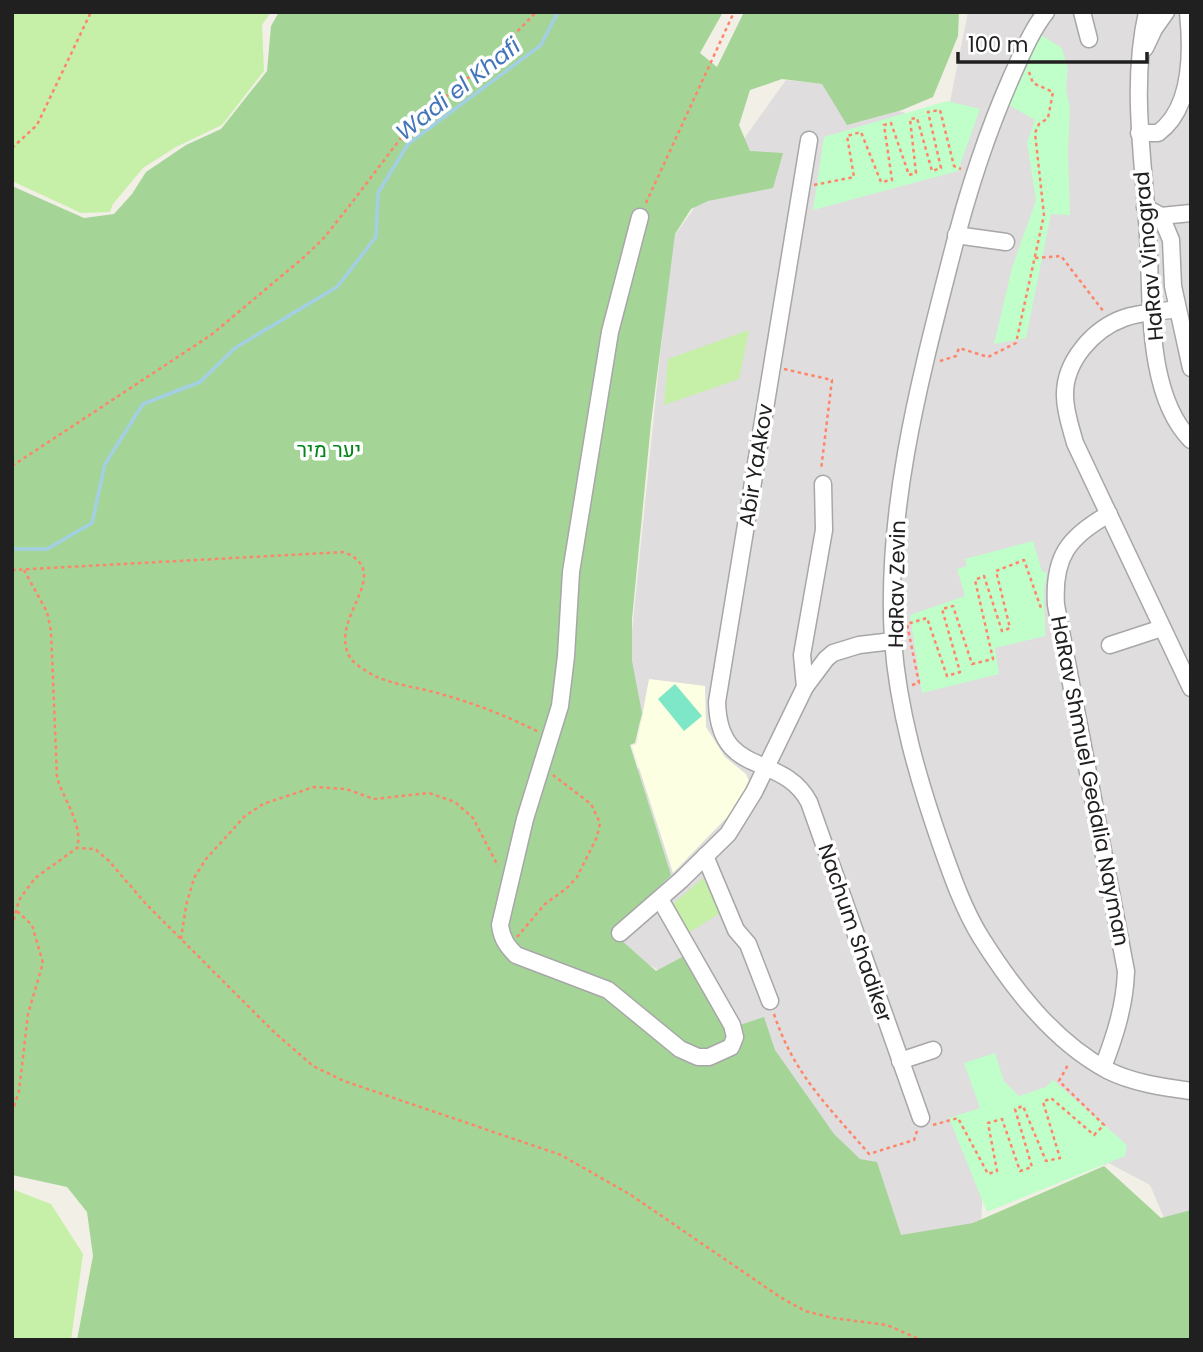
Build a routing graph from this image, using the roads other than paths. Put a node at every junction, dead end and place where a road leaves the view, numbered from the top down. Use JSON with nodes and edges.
{"nodes":[{"id":1,"x":1046,"y":12,"type":"edge"},
{"id":2,"x":1082,"y":12,"type":"edge"},
{"id":3,"x":1147,"y":12,"type":"edge"},
{"id":4,"x":1166,"y":12,"type":"edge"},
{"id":5,"x":1188,"y":12,"type":"edge"},
{"id":6,"x":1089,"y":39,"type":"dead end"},
{"id":7,"x":1140,"y":64,"type":"junction"},
{"id":8,"x":1139,"y":133,"type":"junction"},
{"id":9,"x":809,"y":140,"type":"dead end"},
{"id":10,"x":1145,"y":207,"type":"junction"},
{"id":11,"x":1191,"y":213,"type":"edge"},
{"id":12,"x":1161,"y":216,"type":"junction"},
{"id":13,"x":640,"y":218,"type":"road end"},
{"id":14,"x":956,"y":235,"type":"junction"},
{"id":15,"x":1006,"y":242,"type":"dead end"},
{"id":16,"x":1177,"y":309,"type":"junction"},
{"id":17,"x":1150,"y":313,"type":"junction"},
{"id":18,"x":1191,"y":368,"type":"edge"},
{"id":19,"x":1191,"y":440,"type":"edge"},
{"id":20,"x":823,"y":484,"type":"road end"},
{"id":21,"x":1109,"y":514,"type":"junction"},
{"id":22,"x":1163,"y":628,"type":"junction"},
{"id":23,"x":893,"y":641,"type":"junction"},
{"id":24,"x":1110,"y":645,"type":"dead end"},
{"id":25,"x":805,"y":687,"type":"junction"},
{"id":26,"x":1191,"y":688,"type":"edge"},
{"id":27,"x":765,"y":768,"type":"junction"},
{"id":28,"x":705,"y":856,"type":"junction"},
{"id":29,"x":660,"y":899,"type":"junction"},
{"id":30,"x":620,"y":933,"type":"dead end"},
{"id":31,"x":769,"y":1001,"type":"road end"},
{"id":32,"x":933,"y":1049,"type":"dead end"},
{"id":33,"x":900,"y":1061,"type":"junction"},
{"id":34,"x":1103,"y":1067,"type":"junction"},
{"id":35,"x":1191,"y":1091,"type":"edge"},
{"id":36,"x":920,"y":1118,"type":"road end"}],
"edges":[{"from":1,"to":14,"type":"street","name":"HaRav Zevin"},
{"from":2,"to":6,"type":"street"},
{"from":3,"to":7,"type":"street","name":"HaRav Vinograd"},
{"from":4,"to":7,"type":"street","name":"HaRav Vinograd"},
{"from":5,"to":8,"type":"street"},
{"from":7,"to":8,"type":"street","name":"HaRav Vinograd"},
{"from":8,"to":10,"type":"street","name":"HaRav Vinograd"},
{"from":9,"to":27,"type":"street","name":"Abir YaAkov"},
{"from":10,"to":12,"type":"street"},
{"from":10,"to":17,"type":"street","name":"HaRav Vinograd"},
{"from":11,"to":12,"type":"street"},
{"from":12,"to":16,"type":"street"},
{"from":13,"to":29,"type":"street"},
{"from":14,"to":15,"type":"street"},
{"from":14,"to":23,"type":"street","name":"HaRav Zevin"},
{"from":16,"to":17,"type":"street"},
{"from":16,"to":18,"type":"street"},
{"from":17,"to":19,"type":"street","name":"HaRav Vinograd"},
{"from":17,"to":21,"type":"street"},
{"from":20,"to":25,"type":"street"},
{"from":21,"to":22,"type":"street"},
{"from":21,"to":34,"type":"street","name":"HaRav Shmuel Gedalia Nayman"},
{"from":22,"to":24,"type":"street"},
{"from":22,"to":26,"type":"street"},
{"from":23,"to":25,"type":"street"},
{"from":23,"to":34,"type":"street","name":"HaRav Zevin"},
{"from":25,"to":27,"type":"street"},
{"from":27,"to":28,"type":"street"},
{"from":27,"to":33,"type":"street","name":"Nachum Shadiker"},
{"from":28,"to":29,"type":"street"},
{"from":28,"to":31,"type":"street"},
{"from":29,"to":30,"type":"street"},
{"from":32,"to":33,"type":"street"},
{"from":33,"to":36,"type":"street","name":"Nachum Shadiker"},
{"from":34,"to":35,"type":"street","name":"HaRav Zevin"}]}
